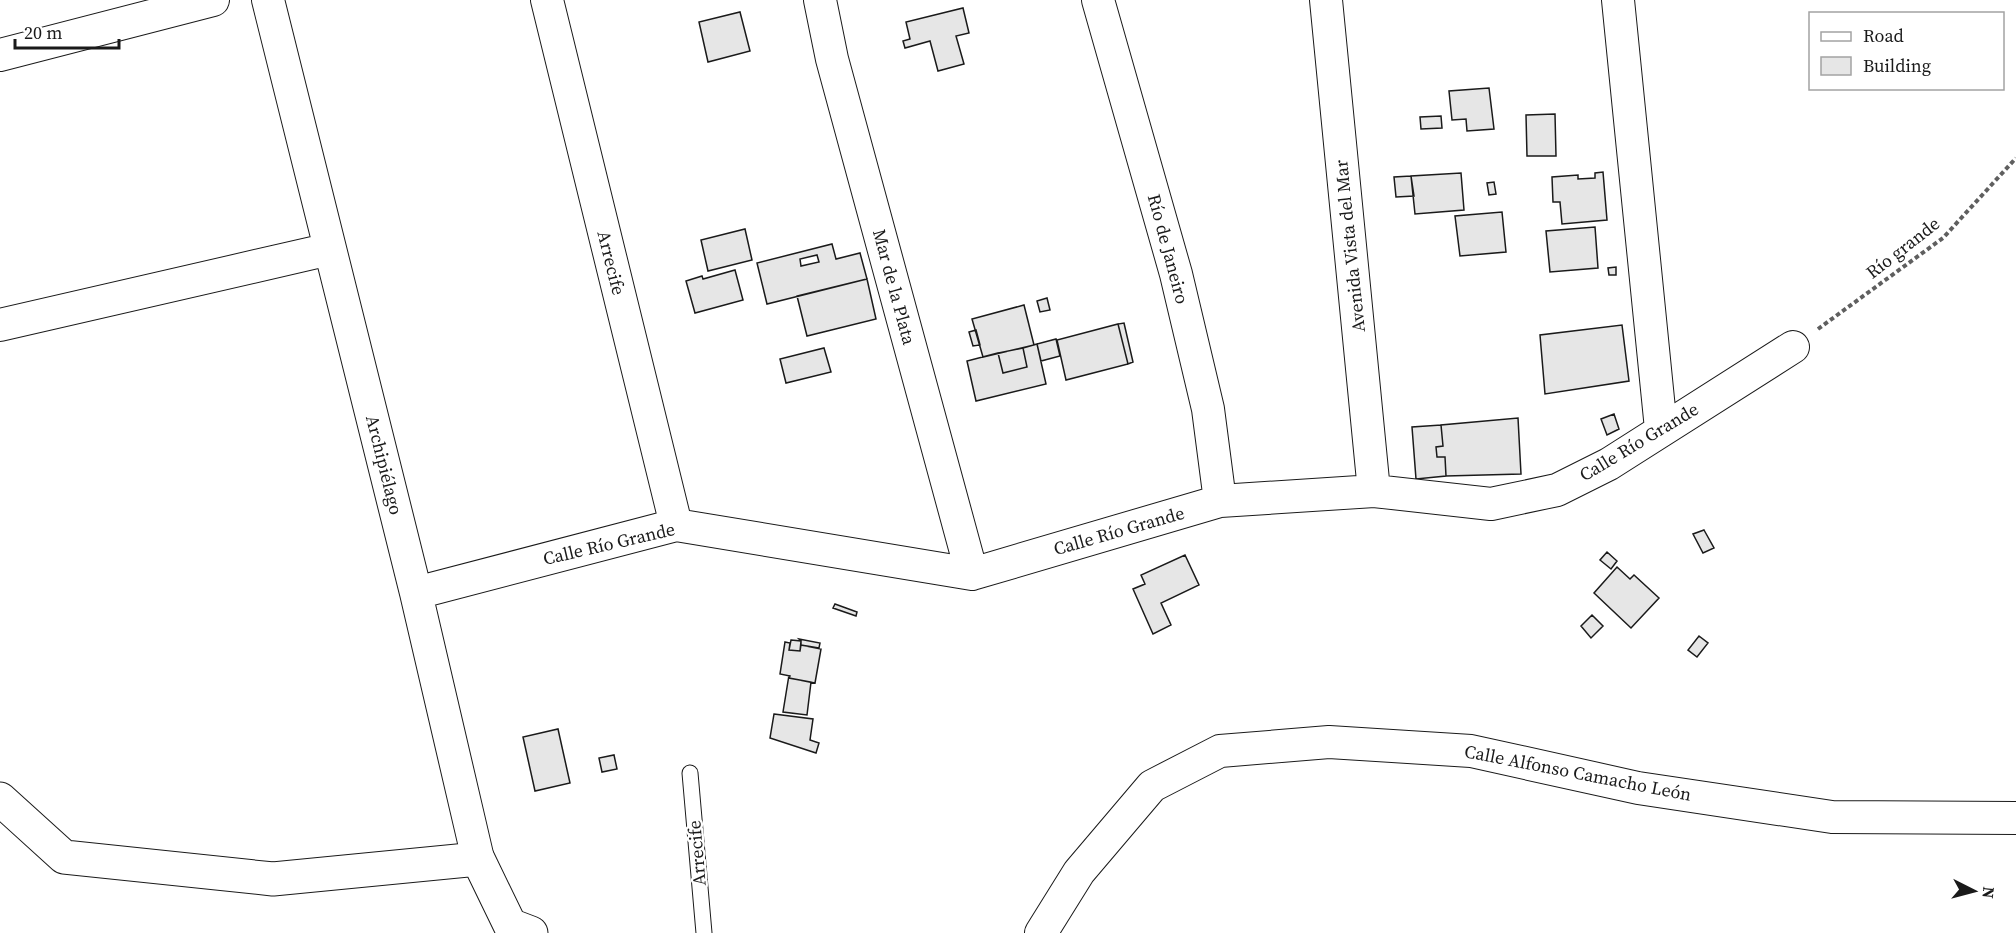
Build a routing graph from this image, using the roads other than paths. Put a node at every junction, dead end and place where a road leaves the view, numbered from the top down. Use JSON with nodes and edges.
{"nodes":[{"id":1,"x":213,"y":0,"type":"edge"},
{"id":2,"x":268,"y":0,"type":"edge"},
{"id":3,"x":547,"y":0,"type":"edge"},
{"id":4,"x":820,"y":0,"type":"edge"},
{"id":5,"x":1098,"y":0,"type":"edge"},
{"id":6,"x":1326,"y":0,"type":"edge"},
{"id":7,"x":1618,"y":0,"type":"edge"},
{"id":8,"x":0,"y":55,"type":"edge"},
{"id":9,"x":330,"y":249,"type":"junction"},
{"id":10,"x":0,"y":325,"type":"edge"},
{"id":11,"x":1793,"y":346,"type":"road end"},
{"id":12,"x":1661,"y":429,"type":"junction"},
{"id":13,"x":1374,"y":491,"type":"junction"},
{"id":14,"x":1220,"y":501,"type":"junction"},
{"id":15,"x":676,"y":525,"type":"junction"},
{"id":16,"x":972,"y":574,"type":"junction"},
{"id":17,"x":416,"y":593,"type":"junction"},
{"id":18,"x":690,"y":773,"type":"dead end"},
{"id":19,"x":0,"y":799,"type":"edge"},
{"id":20,"x":2016,"y":818,"type":"edge"},
{"id":21,"x":478,"y":859,"type":"junction"},
{"id":22,"x":521,"y":929,"type":"edge"},
{"id":23,"x":704,"y":933,"type":"edge"},
{"id":24,"x":1041,"y":933,"type":"edge"}],
"edges":[{"from":1,"to":8,"type":"street"},
{"from":2,"to":9,"type":"street","name":"Archipiélago"},
{"from":3,"to":15,"type":"street","name":"Arrecife"},
{"from":4,"to":16,"type":"street","name":"Mar de la Plata"},
{"from":5,"to":14,"type":"street","name":"Río de Janeiro"},
{"from":6,"to":13,"type":"street","name":"Avenida Vista del Mar"},
{"from":7,"to":12,"type":"street"},
{"from":9,"to":10,"type":"street"},
{"from":9,"to":17,"type":"street","name":"Archipiélago"},
{"from":11,"to":12,"type":"street","name":"Calle Río Grande"},
{"from":12,"to":13,"type":"street","name":"Calle Río Grande"},
{"from":13,"to":14,"type":"street","name":"Calle Río Grande"},
{"from":14,"to":16,"type":"street","name":"Calle Río Grande"},
{"from":15,"to":16,"type":"street","name":"Calle Río Grande"},
{"from":15,"to":17,"type":"street","name":"Calle Río Grande"},
{"from":17,"to":21,"type":"street","name":"Archipiélago"},
{"from":18,"to":23,"type":"lane","name":"Arrecife"},
{"from":19,"to":21,"type":"main road"},
{"from":20,"to":24,"type":"street","name":"Calle Alfonso Camacho León"},
{"from":21,"to":22,"type":"main road","name":"Archipiélago"}]}
